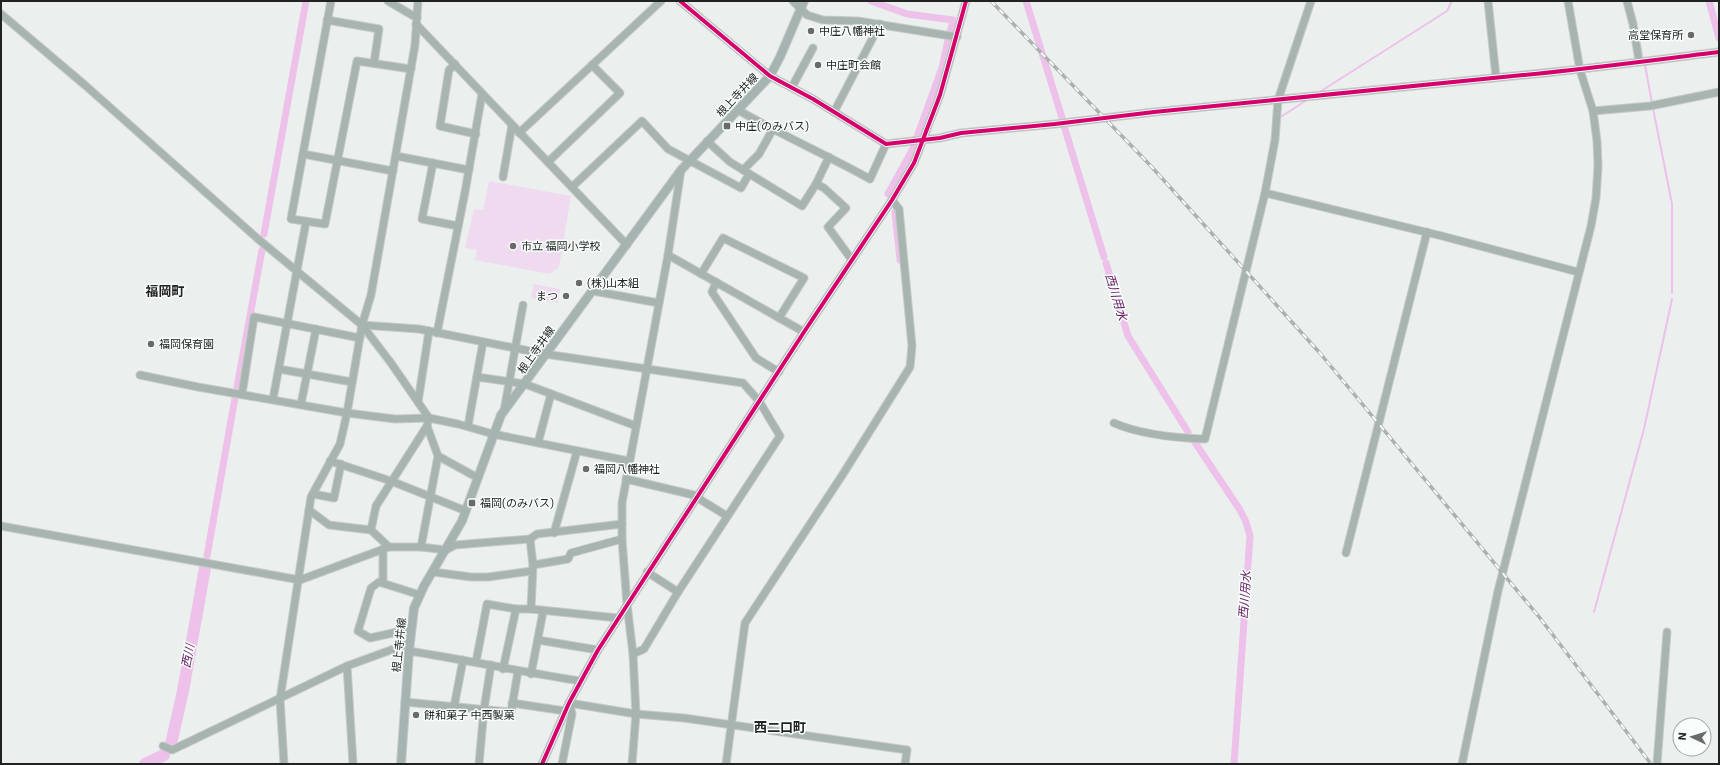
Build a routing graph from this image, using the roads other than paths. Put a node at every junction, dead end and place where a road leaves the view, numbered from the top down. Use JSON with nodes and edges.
{"nodes":[{"id":1,"x":331,"y":1,"type":"edge"},
{"id":2,"x":388,"y":1,"type":"edge"},
{"id":3,"x":418,"y":1,"type":"edge"},
{"id":4,"x":661,"y":1,"type":"edge"},
{"id":5,"x":680,"y":1,"type":"edge"},
{"id":6,"x":793,"y":1,"type":"edge"},
{"id":7,"x":804,"y":1,"type":"edge"},
{"id":8,"x":966,"y":1,"type":"edge"},
{"id":9,"x":1311,"y":1,"type":"edge"},
{"id":10,"x":1488,"y":1,"type":"edge"},
{"id":11,"x":1568,"y":1,"type":"edge"},
{"id":12,"x":1627,"y":1,"type":"edge"},
{"id":13,"x":800,"y":9,"type":"junction"},
{"id":14,"x":1,"y":14,"type":"edge"},
{"id":15,"x":327,"y":20,"type":"junction"},
{"id":16,"x":416,"y":21,"type":"junction"},
{"id":17,"x":880,"y":24,"type":"junction"},
{"id":18,"x":957,"y":37,"type":"junction"},
{"id":19,"x":813,"y":48,"type":"dead end"},
{"id":20,"x":1719,"y":52,"type":"edge"},
{"id":21,"x":1639,"y":61,"type":"junction"},
{"id":22,"x":374,"y":64,"type":"junction"},
{"id":23,"x":454,"y":64,"type":"junction"},
{"id":24,"x":592,"y":65,"type":"junction"},
{"id":25,"x":411,"y":69,"type":"junction"},
{"id":26,"x":1580,"y":70,"type":"junction"},
{"id":27,"x":770,"y":76,"type":"junction"},
{"id":28,"x":1496,"y":77,"type":"junction"},
{"id":29,"x":792,"y":87,"type":"junction"},
{"id":30,"x":1719,"y":92,"type":"edge"},
{"id":31,"x":482,"y":94,"type":"junction"},
{"id":32,"x":1278,"y":100,"type":"junction"},
{"id":33,"x":738,"y":110,"type":"junction"},
{"id":34,"x":1593,"y":111,"type":"junction"},
{"id":35,"x":834,"y":112,"type":"junction"},
{"id":36,"x":512,"y":125,"type":"junction"},
{"id":37,"x":773,"y":129,"type":"junction"},
{"id":38,"x":519,"y":133,"type":"junction"},
{"id":39,"x":476,"y":134,"type":"junction"},
{"id":40,"x":924,"y":140,"type":"junction"},
{"id":41,"x":707,"y":141,"type":"junction"},
{"id":42,"x":886,"y":144,"type":"junction"},
{"id":43,"x":303,"y":154,"type":"junction"},
{"id":44,"x":396,"y":156,"type":"junction"},
{"id":45,"x":829,"y":156,"type":"junction"},
{"id":46,"x":338,"y":160,"type":"junction"},
{"id":47,"x":690,"y":160,"type":"junction"},
{"id":48,"x":548,"y":162,"type":"junction"},
{"id":49,"x":433,"y":163,"type":"junction"},
{"id":50,"x":469,"y":170,"type":"junction"},
{"id":51,"x":681,"y":170,"type":"junction"},
{"id":52,"x":393,"y":171,"type":"junction"},
{"id":53,"x":746,"y":172,"type":"junction"},
{"id":54,"x":503,"y":176,"type":"dead end"},
{"id":55,"x":816,"y":184,"type":"junction"},
{"id":56,"x":572,"y":187,"type":"junction"},
{"id":57,"x":1265,"y":193,"type":"junction"},
{"id":58,"x":892,"y":200,"type":"junction"},
{"id":59,"x":306,"y":222,"type":"junction"},
{"id":60,"x":458,"y":226,"type":"junction"},
{"id":61,"x":1427,"y":232,"type":"junction"},
{"id":62,"x":627,"y":245,"type":"junction"},
{"id":63,"x":668,"y":255,"type":"junction"},
{"id":64,"x":852,"y":260,"type":"junction"},
{"id":65,"x":296,"y":271,"type":"junction"},
{"id":66,"x":1578,"y":272,"type":"junction"},
{"id":67,"x":701,"y":274,"type":"junction"},
{"id":68,"x":716,"y":282,"type":"junction"},
{"id":69,"x":592,"y":291,"type":"junction"},
{"id":70,"x":659,"y":303,"type":"junction"},
{"id":71,"x":523,"y":305,"type":"dead end"},
{"id":72,"x":779,"y":318,"type":"junction"},
{"id":73,"x":287,"y":323,"type":"junction"},
{"id":74,"x":362,"y":325,"type":"junction"},
{"id":75,"x":316,"y":329,"type":"junction"},
{"id":76,"x":429,"y":331,"type":"junction"},
{"id":77,"x":804,"y":332,"type":"junction"},
{"id":78,"x":437,"y":333,"type":"junction"},
{"id":79,"x":360,"y":338,"type":"junction"},
{"id":80,"x":483,"y":342,"type":"junction"},
{"id":81,"x":514,"y":348,"type":"junction"},
{"id":82,"x":545,"y":354,"type":"junction"},
{"id":83,"x":279,"y":369,"type":"junction"},
{"id":84,"x":647,"y":370,"type":"junction"},
{"id":85,"x":778,"y":372,"type":"junction"},
{"id":86,"x":307,"y":374,"type":"junction"},
{"id":87,"x":140,"y":375,"type":"dead end"},
{"id":88,"x":477,"y":377,"type":"junction"},
{"id":89,"x":352,"y":382,"type":"junction"},
{"id":90,"x":508,"y":382,"type":"junction"},
{"id":91,"x":525,"y":384,"type":"junction"},
{"id":92,"x":242,"y":394,"type":"junction"},
{"id":93,"x":551,"y":394,"type":"junction"},
{"id":94,"x":274,"y":399,"type":"junction"},
{"id":95,"x":759,"y":401,"type":"junction"},
{"id":96,"x":418,"y":402,"type":"junction"},
{"id":97,"x":301,"y":404,"type":"junction"},
{"id":98,"x":504,"y":412,"type":"junction"},
{"id":99,"x":347,"y":413,"type":"junction"},
{"id":100,"x":429,"y":418,"type":"junction"},
{"id":101,"x":1114,"y":423,"type":"dead end"},
{"id":102,"x":428,"y":426,"type":"junction"},
{"id":103,"x":468,"y":426,"type":"junction"},
{"id":104,"x":636,"y":426,"type":"junction"},
{"id":105,"x":494,"y":434,"type":"junction"},
{"id":106,"x":538,"y":443,"type":"junction"},
{"id":107,"x":577,"y":451,"type":"junction"},
{"id":108,"x":438,"y":456,"type":"junction"},
{"id":109,"x":330,"y":461,"type":"junction"},
{"id":110,"x":629,"y":461,"type":"junction"},
{"id":111,"x":341,"y":464,"type":"junction"},
{"id":112,"x":478,"y":478,"type":"junction"},
{"id":113,"x":626,"y":479,"type":"junction"},
{"id":114,"x":391,"y":481,"type":"junction"},
{"id":115,"x":313,"y":494,"type":"junction"},
{"id":116,"x":698,"y":496,"type":"junction"},
{"id":117,"x":430,"y":497,"type":"junction"},
{"id":118,"x":309,"y":510,"type":"junction"},
{"id":119,"x":466,"y":512,"type":"junction"},
{"id":120,"x":727,"y":516,"type":"junction"},
{"id":121,"x":622,"y":524,"type":"junction"},
{"id":122,"x":1,"y":526,"type":"edge"},
{"id":123,"x":371,"y":530,"type":"junction"},
{"id":124,"x":554,"y":533,"type":"junction"},
{"id":125,"x":530,"y":539,"type":"junction"},
{"id":126,"x":622,"y":539,"type":"junction"},
{"id":127,"x":421,"y":547,"type":"junction"},
{"id":128,"x":386,"y":548,"type":"junction"},
{"id":129,"x":446,"y":550,"type":"junction"},
{"id":130,"x":1346,"y":553,"type":"dead end"},
{"id":131,"x":532,"y":568,"type":"junction"},
{"id":132,"x":433,"y":572,"type":"junction"},
{"id":133,"x":647,"y":572,"type":"junction"},
{"id":134,"x":300,"y":580,"type":"junction"},
{"id":135,"x":383,"y":583,"type":"junction"},
{"id":136,"x":678,"y":592,"type":"junction"},
{"id":137,"x":420,"y":595,"type":"junction"},
{"id":138,"x":627,"y":604,"type":"junction"},
{"id":139,"x":516,"y":609,"type":"junction"},
{"id":140,"x":531,"y":609,"type":"junction"},
{"id":141,"x":543,"y":612,"type":"junction"},
{"id":142,"x":618,"y":618,"type":"junction"},
{"id":143,"x":411,"y":629,"type":"junction"},
{"id":144,"x":1667,"y":632,"type":"dead end"},
{"id":145,"x":538,"y":640,"type":"junction"},
{"id":146,"x":410,"y":643,"type":"junction"},
{"id":147,"x":598,"y":650,"type":"junction"},
{"id":148,"x":409,"y":652,"type":"junction"},
{"id":149,"x":633,"y":654,"type":"junction"},
{"id":150,"x":463,"y":660,"type":"junction"},
{"id":151,"x":476,"y":662,"type":"junction"},
{"id":152,"x":491,"y":665,"type":"junction"},
{"id":153,"x":347,"y":666,"type":"junction"},
{"id":154,"x":503,"y":669,"type":"junction"},
{"id":155,"x":518,"y":671,"type":"junction"},
{"id":156,"x":531,"y":674,"type":"junction"},
{"id":157,"x":580,"y":682,"type":"junction"},
{"id":158,"x":280,"y":699,"type":"junction"},
{"id":159,"x":405,"y":702,"type":"junction"},
{"id":160,"x":512,"y":703,"type":"junction"},
{"id":161,"x":569,"y":703,"type":"junction"},
{"id":162,"x":454,"y":707,"type":"junction"},
{"id":163,"x":484,"y":709,"type":"junction"},
{"id":164,"x":565,"y":711,"type":"junction"},
{"id":165,"x":636,"y":714,"type":"junction"},
{"id":166,"x":732,"y":725,"type":"junction"},
{"id":167,"x":163,"y":746,"type":"dead end"},
{"id":168,"x":284,"y":764,"type":"edge"},
{"id":169,"x":353,"y":764,"type":"edge"},
{"id":170,"x":401,"y":764,"type":"edge"},
{"id":171,"x":479,"y":764,"type":"edge"},
{"id":172,"x":542,"y":764,"type":"edge"},
{"id":173,"x":562,"y":764,"type":"edge"},
{"id":174,"x":632,"y":764,"type":"edge"},
{"id":175,"x":726,"y":764,"type":"edge"},
{"id":176,"x":905,"y":764,"type":"edge"},
{"id":177,"x":1462,"y":764,"type":"edge"},
{"id":178,"x":1657,"y":764,"type":"edge"}],
"edges":[{"from":1,"to":15,"type":"street"},
{"from":2,"to":16,"type":"street"},
{"from":3,"to":16,"type":"street"},
{"from":4,"to":24,"type":"street"},
{"from":5,"to":27,"type":"street"},
{"from":6,"to":13,"type":"street"},
{"from":7,"to":13,"type":"main road","name":"根上寺井線"},
{"from":8,"to":18,"type":"street"},
{"from":9,"to":32,"type":"street"},
{"from":10,"to":28,"type":"street"},
{"from":11,"to":26,"type":"street"},
{"from":12,"to":21,"type":"street"},
{"from":13,"to":17,"type":"street"},
{"from":13,"to":27,"type":"main road","name":"根上寺井線"},
{"from":14,"to":65,"type":"street"},
{"from":15,"to":22,"type":"street"},
{"from":15,"to":43,"type":"street"},
{"from":16,"to":23,"type":"street"},
{"from":16,"to":25,"type":"street"},
{"from":17,"to":18,"type":"street"},
{"from":17,"to":35,"type":"street"},
{"from":18,"to":40,"type":"street"},
{"from":19,"to":29,"type":"street"},
{"from":20,"to":21,"type":"street"},
{"from":21,"to":26,"type":"street"},
{"from":22,"to":25,"type":"street"},
{"from":22,"to":46,"type":"street"},
{"from":23,"to":31,"type":"street"},
{"from":23,"to":39,"type":"street"},
{"from":24,"to":38,"type":"street"},
{"from":24,"to":48,"type":"street"},
{"from":25,"to":44,"type":"street"},
{"from":26,"to":28,"type":"street"},
{"from":26,"to":34,"type":"street"},
{"from":27,"to":29,"type":"street"},
{"from":27,"to":33,"type":"main road","name":"根上寺井線"},
{"from":28,"to":32,"type":"street"},
{"from":29,"to":35,"type":"street"},
{"from":30,"to":34,"type":"street"},
{"from":31,"to":36,"type":"street"},
{"from":31,"to":39,"type":"street"},
{"from":32,"to":40,"type":"street"},
{"from":32,"to":57,"type":"street"},
{"from":33,"to":37,"type":"street"},
{"from":33,"to":41,"type":"main road","name":"根上寺井線"},
{"from":34,"to":66,"type":"street"},
{"from":35,"to":42,"type":"street"},
{"from":36,"to":38,"type":"street"},
{"from":36,"to":54,"type":"street"},
{"from":37,"to":45,"type":"street"},
{"from":37,"to":53,"type":"street"},
{"from":38,"to":48,"type":"street"},
{"from":39,"to":50,"type":"street"},
{"from":40,"to":42,"type":"street"},
{"from":40,"to":58,"type":"street"},
{"from":41,"to":47,"type":"main road","name":"根上寺井線"},
{"from":41,"to":53,"type":"street"},
{"from":42,"to":45,"type":"street"},
{"from":43,"to":46,"type":"street"},
{"from":43,"to":59,"type":"street"},
{"from":44,"to":49,"type":"street"},
{"from":44,"to":52,"type":"street"},
{"from":45,"to":55,"type":"street"},
{"from":46,"to":52,"type":"street"},
{"from":46,"to":59,"type":"street"},
{"from":47,"to":51,"type":"main road","name":"根上寺井線"},
{"from":47,"to":53,"type":"street"},
{"from":47,"to":56,"type":"street"},
{"from":48,"to":56,"type":"street"},
{"from":49,"to":50,"type":"street"},
{"from":49,"to":60,"type":"street"},
{"from":50,"to":60,"type":"street"},
{"from":51,"to":62,"type":"main road","name":"根上寺井線"},
{"from":51,"to":63,"type":"street"},
{"from":52,"to":74,"type":"street"},
{"from":53,"to":55,"type":"street"},
{"from":55,"to":64,"type":"street"},
{"from":56,"to":62,"type":"street"},
{"from":57,"to":61,"type":"street"},
{"from":57,"to":101,"type":"street"},
{"from":58,"to":64,"type":"street"},
{"from":58,"to":166,"type":"street"},
{"from":59,"to":65,"type":"street"},
{"from":60,"to":78,"type":"street"},
{"from":61,"to":66,"type":"street"},
{"from":61,"to":130,"type":"street"},
{"from":62,"to":69,"type":"main road","name":"根上寺井線"},
{"from":63,"to":67,"type":"street"},
{"from":63,"to":70,"type":"street"},
{"from":64,"to":77,"type":"street"},
{"from":65,"to":73,"type":"street"},
{"from":65,"to":74,"type":"street"},
{"from":66,"to":177,"type":"street"},
{"from":67,"to":68,"type":"street"},
{"from":67,"to":72,"type":"street"},
{"from":68,"to":72,"type":"street"},
{"from":68,"to":85,"type":"street"},
{"from":69,"to":70,"type":"street"},
{"from":69,"to":82,"type":"main road","name":"根上寺井線"},
{"from":70,"to":84,"type":"street"},
{"from":71,"to":81,"type":"street"},
{"from":72,"to":77,"type":"street"},
{"from":73,"to":75,"type":"street"},
{"from":73,"to":83,"type":"street"},
{"from":73,"to":92,"type":"street"},
{"from":74,"to":76,"type":"street"},
{"from":74,"to":79,"type":"street"},
{"from":74,"to":96,"type":"street"},
{"from":75,"to":79,"type":"street"},
{"from":75,"to":86,"type":"street"},
{"from":76,"to":78,"type":"street"},
{"from":76,"to":96,"type":"street"},
{"from":77,"to":85,"type":"street"},
{"from":78,"to":80,"type":"street"},
{"from":79,"to":89,"type":"street"},
{"from":80,"to":81,"type":"street"},
{"from":80,"to":88,"type":"street"},
{"from":81,"to":82,"type":"street"},
{"from":81,"to":90,"type":"street"},
{"from":82,"to":84,"type":"street"},
{"from":82,"to":91,"type":"main road","name":"根上寺井線"},
{"from":83,"to":86,"type":"street"},
{"from":83,"to":94,"type":"street"},
{"from":84,"to":95,"type":"street"},
{"from":84,"to":104,"type":"street"},
{"from":85,"to":95,"type":"street"},
{"from":86,"to":89,"type":"street"},
{"from":86,"to":97,"type":"street"},
{"from":87,"to":92,"type":"street"},
{"from":88,"to":90,"type":"street"},
{"from":88,"to":103,"type":"street"},
{"from":89,"to":99,"type":"street"},
{"from":90,"to":91,"type":"street"},
{"from":90,"to":98,"type":"street"},
{"from":91,"to":93,"type":"street"},
{"from":91,"to":98,"type":"main road","name":"根上寺井線"},
{"from":92,"to":94,"type":"street"},
{"from":93,"to":104,"type":"street"},
{"from":93,"to":106,"type":"street"},
{"from":94,"to":97,"type":"street"},
{"from":95,"to":116,"type":"street"},
{"from":95,"to":120,"type":"street"},
{"from":96,"to":100,"type":"street"},
{"from":97,"to":99,"type":"street"},
{"from":98,"to":105,"type":"main road","name":"根上寺井線"},
{"from":99,"to":100,"type":"street"},
{"from":99,"to":109,"type":"street"},
{"from":100,"to":102,"type":"street"},
{"from":100,"to":103,"type":"street"},
{"from":102,"to":108,"type":"street"},
{"from":102,"to":114,"type":"street"},
{"from":103,"to":105,"type":"street"},
{"from":104,"to":110,"type":"street"},
{"from":105,"to":106,"type":"street"},
{"from":105,"to":112,"type":"main road","name":"根上寺井線"},
{"from":106,"to":107,"type":"street"},
{"from":107,"to":110,"type":"street"},
{"from":107,"to":124,"type":"street"},
{"from":108,"to":112,"type":"street"},
{"from":108,"to":117,"type":"street"},
{"from":109,"to":111,"type":"street"},
{"from":109,"to":115,"type":"street"},
{"from":110,"to":113,"type":"street"},
{"from":111,"to":114,"type":"street"},
{"from":111,"to":115,"type":"street"},
{"from":112,"to":119,"type":"main road","name":"根上寺井線"},
{"from":113,"to":116,"type":"street"},
{"from":113,"to":121,"type":"street"},
{"from":114,"to":117,"type":"street"},
{"from":114,"to":123,"type":"street"},
{"from":115,"to":118,"type":"street"},
{"from":116,"to":120,"type":"street"},
{"from":116,"to":133,"type":"street"},
{"from":117,"to":119,"type":"street"},
{"from":117,"to":127,"type":"street"},
{"from":118,"to":123,"type":"street"},
{"from":118,"to":134,"type":"street"},
{"from":119,"to":129,"type":"main road","name":"根上寺井線"},
{"from":120,"to":136,"type":"street"},
{"from":121,"to":124,"type":"street"},
{"from":121,"to":126,"type":"street"},
{"from":122,"to":134,"type":"street"},
{"from":123,"to":128,"type":"street"},
{"from":124,"to":125,"type":"street"},
{"from":125,"to":129,"type":"street"},
{"from":125,"to":131,"type":"street"},
{"from":126,"to":131,"type":"street"},
{"from":126,"to":138,"type":"street"},
{"from":127,"to":128,"type":"street"},
{"from":127,"to":129,"type":"street"},
{"from":128,"to":134,"type":"street"},
{"from":128,"to":135,"type":"street"},
{"from":129,"to":132,"type":"main road","name":"根上寺井線"},
{"from":131,"to":132,"type":"street"},
{"from":131,"to":140,"type":"street"},
{"from":132,"to":137,"type":"main road","name":"根上寺井線"},
{"from":133,"to":136,"type":"street"},
{"from":133,"to":138,"type":"street"},
{"from":134,"to":158,"type":"street"},
{"from":135,"to":137,"type":"street"},
{"from":135,"to":143,"type":"street"},
{"from":136,"to":149,"type":"street"},
{"from":137,"to":143,"type":"main road","name":"根上寺井線"},
{"from":138,"to":142,"type":"street"},
{"from":138,"to":149,"type":"street"},
{"from":139,"to":140,"type":"street"},
{"from":139,"to":151,"type":"street"},
{"from":139,"to":154,"type":"street"},
{"from":140,"to":141,"type":"street"},
{"from":141,"to":142,"type":"street"},
{"from":141,"to":145,"type":"street"},
{"from":142,"to":147,"type":"street"},
{"from":143,"to":146,"type":"main road","name":"根上寺井線"},
{"from":144,"to":178,"type":"street"},
{"from":145,"to":147,"type":"street"},
{"from":145,"to":156,"type":"street"},
{"from":146,"to":148,"type":"main road","name":"根上寺井線"},
{"from":146,"to":153,"type":"street"},
{"from":147,"to":157,"type":"street"},
{"from":148,"to":150,"type":"street"},
{"from":148,"to":159,"type":"main road","name":"根上寺井線"},
{"from":149,"to":165,"type":"street"},
{"from":150,"to":151,"type":"street"},
{"from":150,"to":162,"type":"street"},
{"from":151,"to":152,"type":"street"},
{"from":152,"to":154,"type":"street"},
{"from":152,"to":163,"type":"street"},
{"from":153,"to":158,"type":"street"},
{"from":153,"to":169,"type":"street"},
{"from":154,"to":155,"type":"street"},
{"from":155,"to":156,"type":"street"},
{"from":155,"to":160,"type":"street"},
{"from":156,"to":157,"type":"street"},
{"from":157,"to":161,"type":"street"},
{"from":158,"to":167,"type":"street"},
{"from":158,"to":168,"type":"street"},
{"from":159,"to":162,"type":"street"},
{"from":159,"to":170,"type":"main road","name":"根上寺井線"},
{"from":160,"to":163,"type":"street"},
{"from":160,"to":164,"type":"street"},
{"from":161,"to":164,"type":"street"},
{"from":161,"to":165,"type":"street"},
{"from":161,"to":173,"type":"street"},
{"from":162,"to":163,"type":"street"},
{"from":163,"to":171,"type":"street"},
{"from":164,"to":172,"type":"street"},
{"from":165,"to":166,"type":"street"},
{"from":165,"to":174,"type":"street"},
{"from":166,"to":175,"type":"street"},
{"from":166,"to":176,"type":"street"}]}
